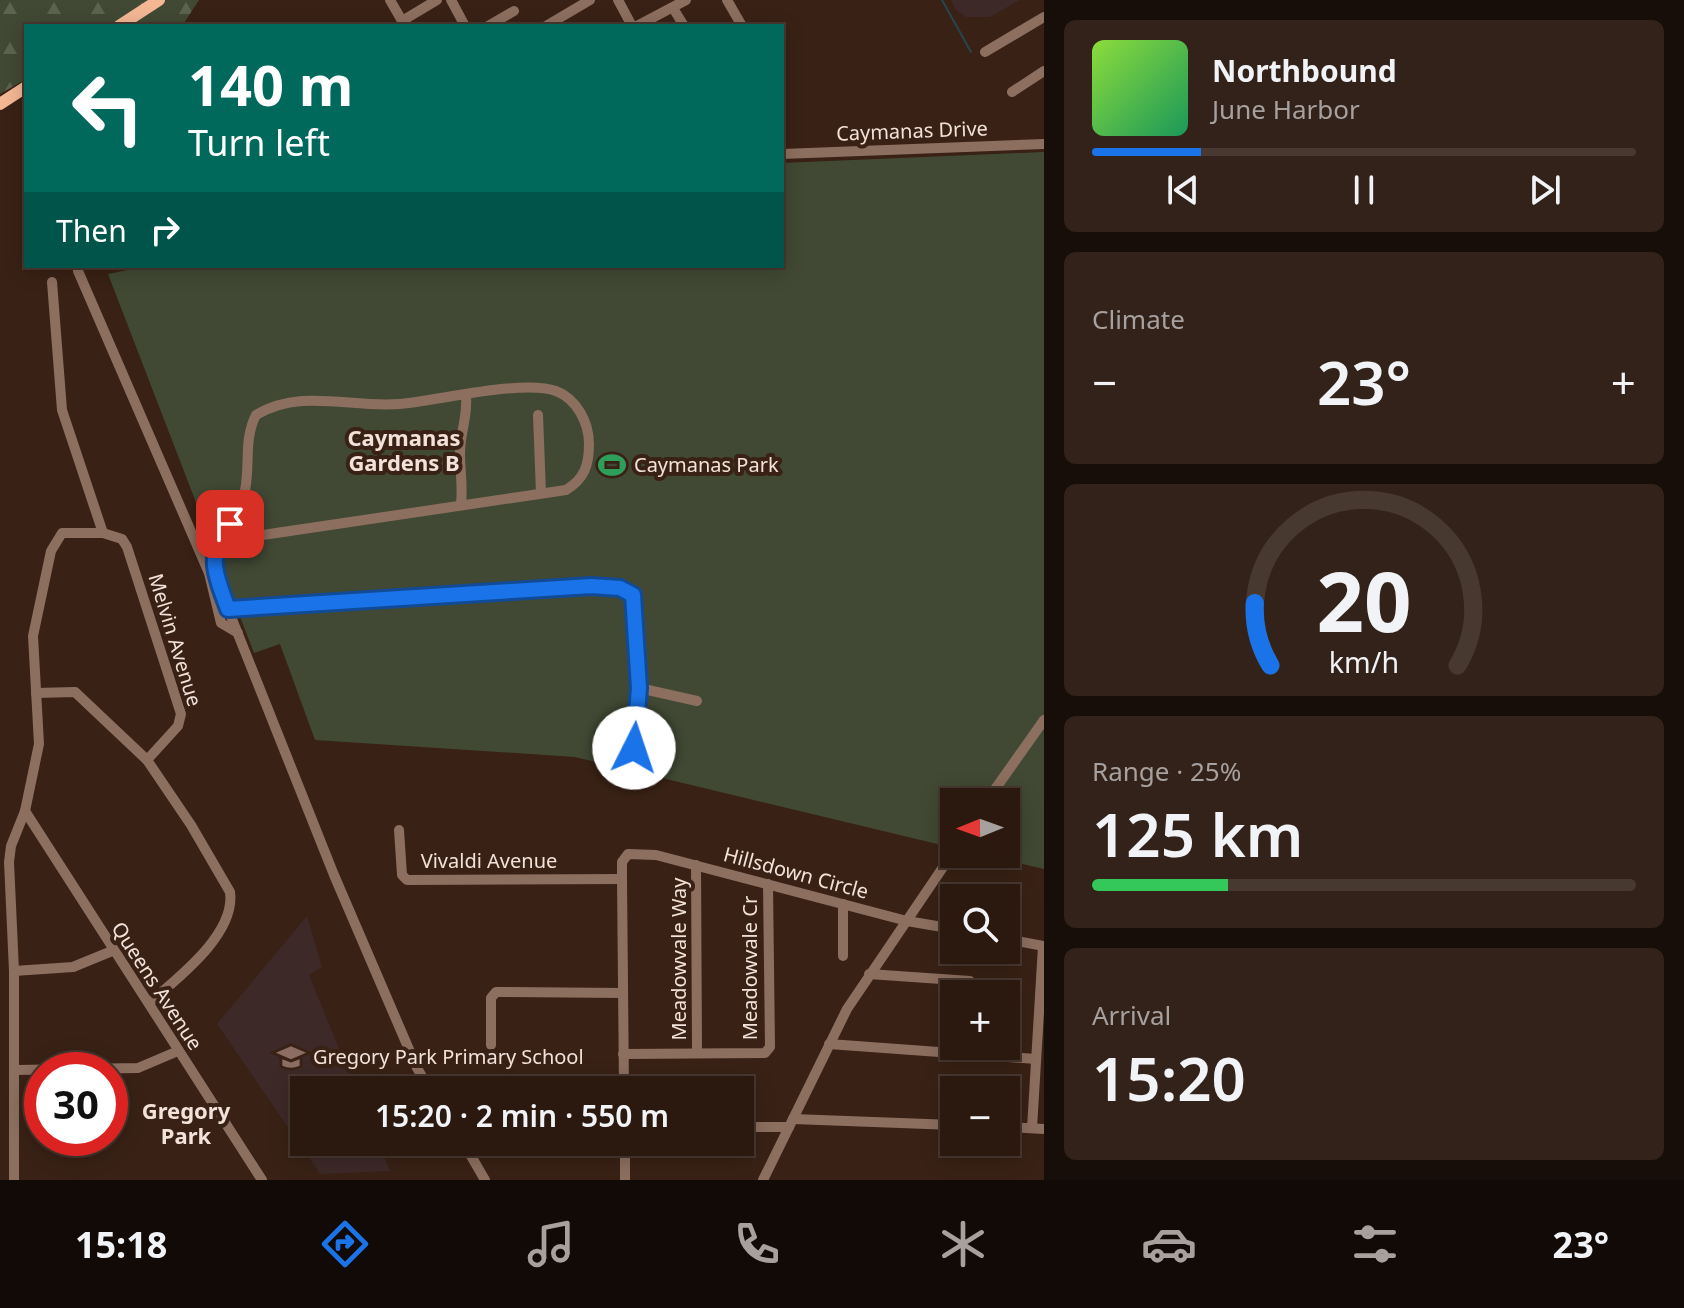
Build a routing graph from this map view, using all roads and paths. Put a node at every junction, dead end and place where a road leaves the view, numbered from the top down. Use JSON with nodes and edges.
{"nodes":[{"id":1,"x":159,"y":0,"type":"edge"},
{"id":2,"x":390,"y":0,"type":"edge"},
{"id":3,"x":437,"y":0,"type":"edge"},
{"id":4,"x":451,"y":0,"type":"edge"},
{"id":5,"x":590,"y":0,"type":"edge"},
{"id":6,"x":618,"y":0,"type":"edge"},
{"id":7,"x":686,"y":0,"type":"edge"},
{"id":8,"x":727,"y":0,"type":"edge"},
{"id":9,"x":673,"y":8,"type":"junction"},
{"id":10,"x":514,"y":11,"type":"dead end"},
{"id":11,"x":1044,"y":17,"type":"edge"},
{"id":12,"x":404,"y":23,"type":"edge"},
{"id":13,"x":122,"y":24,"type":"edge"},
{"id":14,"x":464,"y":24,"type":"edge"},
{"id":15,"x":491,"y":24,"type":"edge"},
{"id":16,"x":549,"y":24,"type":"edge"},
{"id":17,"x":633,"y":24,"type":"edge"},
{"id":18,"x":638,"y":24,"type":"edge"},
{"id":19,"x":683,"y":24,"type":"edge"},
{"id":20,"x":741,"y":24,"type":"edge"},
{"id":21,"x":985,"y":52,"type":"dead end"},
{"id":22,"x":1044,"y":71,"type":"edge"},
{"id":23,"x":24,"y":88,"type":"edge"},
{"id":24,"x":1012,"y":92,"type":"dead end"},
{"id":25,"x":0,"y":104,"type":"edge"},
{"id":26,"x":1044,"y":144,"type":"edge"},
{"id":27,"x":784,"y":154,"type":"edge"},
{"id":28,"x":78,"y":271,"type":"dead end"},
{"id":29,"x":52,"y":282,"type":"dead end"},
{"id":30,"x":466,"y":396,"type":"junction"},
{"id":31,"x":538,"y":415,"type":"dead end"},
{"id":32,"x":541,"y":493,"type":"junction"},
{"id":33,"x":461,"y":504,"type":"junction"},
{"id":34,"x":232,"y":519,"type":"junction"},
{"id":35,"x":103,"y":533,"type":"junction"},
{"id":36,"x":231,"y":533,"type":"junction"},
{"id":37,"x":256,"y":536,"type":"junction"},
{"id":38,"x":228,"y":609,"type":"junction"},
{"id":39,"x":238,"y":633,"type":"junction"},
{"id":40,"x":639,"y":688,"type":"junction"},
{"id":41,"x":36,"y":693,"type":"junction"},
{"id":42,"x":697,"y":701,"type":"dead end"},
{"id":43,"x":1044,"y":720,"type":"edge"},
{"id":44,"x":634,"y":748,"type":"dead end"},
{"id":45,"x":147,"y":760,"type":"junction"},
{"id":46,"x":995,"y":788,"type":"edge"},
{"id":47,"x":25,"y":811,"type":"junction"},
{"id":48,"x":399,"y":830,"type":"dead end"},
{"id":49,"x":696,"y":865,"type":"junction"},
{"id":50,"x":943,"y":868,"type":"edge"},
{"id":51,"x":622,"y":879,"type":"junction"},
{"id":52,"x":768,"y":884,"type":"junction"},
{"id":53,"x":843,"y":904,"type":"junction"},
{"id":54,"x":907,"y":921,"type":"junction"},
{"id":55,"x":940,"y":927,"type":"edge"},
{"id":56,"x":1020,"y":942,"type":"edge"},
{"id":57,"x":1044,"y":946,"type":"edge"},
{"id":58,"x":112,"y":951,"type":"junction"},
{"id":59,"x":843,"y":956,"type":"dead end"},
{"id":60,"x":14,"y":971,"type":"junction"},
{"id":61,"x":869,"y":974,"type":"junction"},
{"id":62,"x":956,"y":980,"type":"edge"},
{"id":63,"x":623,"y":993,"type":"junction"},
{"id":64,"x":149,"y":1003,"type":"junction"},
{"id":65,"x":829,"y":1044,"type":"junction"},
{"id":66,"x":491,"y":1045,"type":"dead end"},
{"id":67,"x":178,"y":1051,"type":"junction"},
{"id":68,"x":697,"y":1053,"type":"junction"},
{"id":69,"x":623,"y":1054,"type":"junction"},
{"id":70,"x":1036,"y":1059,"type":"junction"},
{"id":71,"x":15,"y":1070,"type":"junction"},
{"id":72,"x":422,"y":1076,"type":"edge"},
{"id":73,"x":624,"y":1076,"type":"edge"},
{"id":74,"x":791,"y":1123,"type":"junction"},
{"id":75,"x":940,"y":1125,"type":"edge"},
{"id":76,"x":754,"y":1126,"type":"edge"},
{"id":77,"x":1038,"y":1128,"type":"edge"},
{"id":78,"x":471,"y":1156,"type":"edge"},
{"id":79,"x":625,"y":1156,"type":"edge"},
{"id":80,"x":14,"y":1180,"type":"edge"},
{"id":81,"x":262,"y":1180,"type":"edge"},
{"id":82,"x":485,"y":1180,"type":"edge"},
{"id":83,"x":625,"y":1180,"type":"edge"},
{"id":84,"x":763,"y":1180,"type":"edge"}],
"edges":[{"from":1,"to":13,"type":"main road"},
{"from":2,"to":12,"type":"street"},
{"from":3,"to":12,"type":"street"},
{"from":4,"to":14,"type":"street"},
{"from":5,"to":16,"type":"street"},
{"from":6,"to":17,"type":"street"},
{"from":7,"to":9,"type":"street"},
{"from":8,"to":20,"type":"street"},
{"from":9,"to":18,"type":"street"},
{"from":9,"to":19,"type":"street"},
{"from":10,"to":15,"type":"street"},
{"from":11,"to":21,"type":"street"},
{"from":22,"to":24,"type":"street"},
{"from":23,"to":25,"type":"main road"},
{"from":26,"to":27,"type":"street","name":"Caymanas Drive"},
{"from":28,"to":39,"type":"street"},
{"from":29,"to":35,"type":"street"},
{"from":30,"to":32,"type":"street"},
{"from":30,"to":33,"type":"street"},
{"from":30,"to":34,"type":"street"},
{"from":31,"to":32,"type":"street"},
{"from":32,"to":33,"type":"street"},
{"from":33,"to":37,"type":"street"},
{"from":34,"to":36,"type":"street"},
{"from":34,"to":37,"type":"street"},
{"from":35,"to":41,"type":"street"},
{"from":35,"to":45,"type":"street","name":"Melvin Avenue"},
{"from":36,"to":37,"type":"street"},
{"from":36,"to":38,"type":"street"},
{"from":38,"to":39,"type":"street"},
{"from":38,"to":40,"type":"street"},
{"from":39,"to":72,"type":"street"},
{"from":40,"to":42,"type":"street"},
{"from":40,"to":44,"type":"street"},
{"from":41,"to":45,"type":"street"},
{"from":41,"to":47,"type":"street"},
{"from":43,"to":46,"type":"street"},
{"from":45,"to":64,"type":"street"},
{"from":47,"to":58,"type":"street","name":"Queens Avenue"},
{"from":47,"to":60,"type":"street"},
{"from":48,"to":51,"type":"street","name":"Vivaldi Avenue"},
{"from":49,"to":51,"type":"street","name":"Hillsdown Circle"},
{"from":49,"to":52,"type":"street","name":"Hillsdown Circle"},
{"from":49,"to":68,"type":"street","name":"Meadowvale Way"},
{"from":50,"to":54,"type":"street"},
{"from":51,"to":63,"type":"street"},
{"from":52,"to":53,"type":"street","name":"Hillsdown Circle"},
{"from":52,"to":68,"type":"street","name":"Meadowvale Cr"},
{"from":53,"to":54,"type":"street","name":"Hillsdown Circle"},
{"from":53,"to":59,"type":"street"},
{"from":54,"to":55,"type":"street","name":"Hillsdown Circle"},
{"from":54,"to":61,"type":"street"},
{"from":56,"to":57,"type":"street"},
{"from":57,"to":70,"type":"street"},
{"from":58,"to":60,"type":"street"},
{"from":58,"to":64,"type":"street","name":"Queens Avenue"},
{"from":60,"to":71,"type":"street"},
{"from":61,"to":62,"type":"street"},
{"from":61,"to":65,"type":"street"},
{"from":63,"to":66,"type":"street"},
{"from":63,"to":69,"type":"street"},
{"from":64,"to":67,"type":"street","name":"Queens Avenue"},
{"from":65,"to":70,"type":"street"},
{"from":65,"to":74,"type":"street"},
{"from":67,"to":71,"type":"street"},
{"from":67,"to":81,"type":"street","name":"Queens Avenue"},
{"from":68,"to":69,"type":"street","name":"Meadowvale Cr"},
{"from":69,"to":73,"type":"street"},
{"from":70,"to":77,"type":"street"},
{"from":71,"to":80,"type":"street"},
{"from":74,"to":75,"type":"street"},
{"from":74,"to":76,"type":"street"},
{"from":74,"to":84,"type":"street"},
{"from":78,"to":82,"type":"street"},
{"from":79,"to":83,"type":"street"}]}
